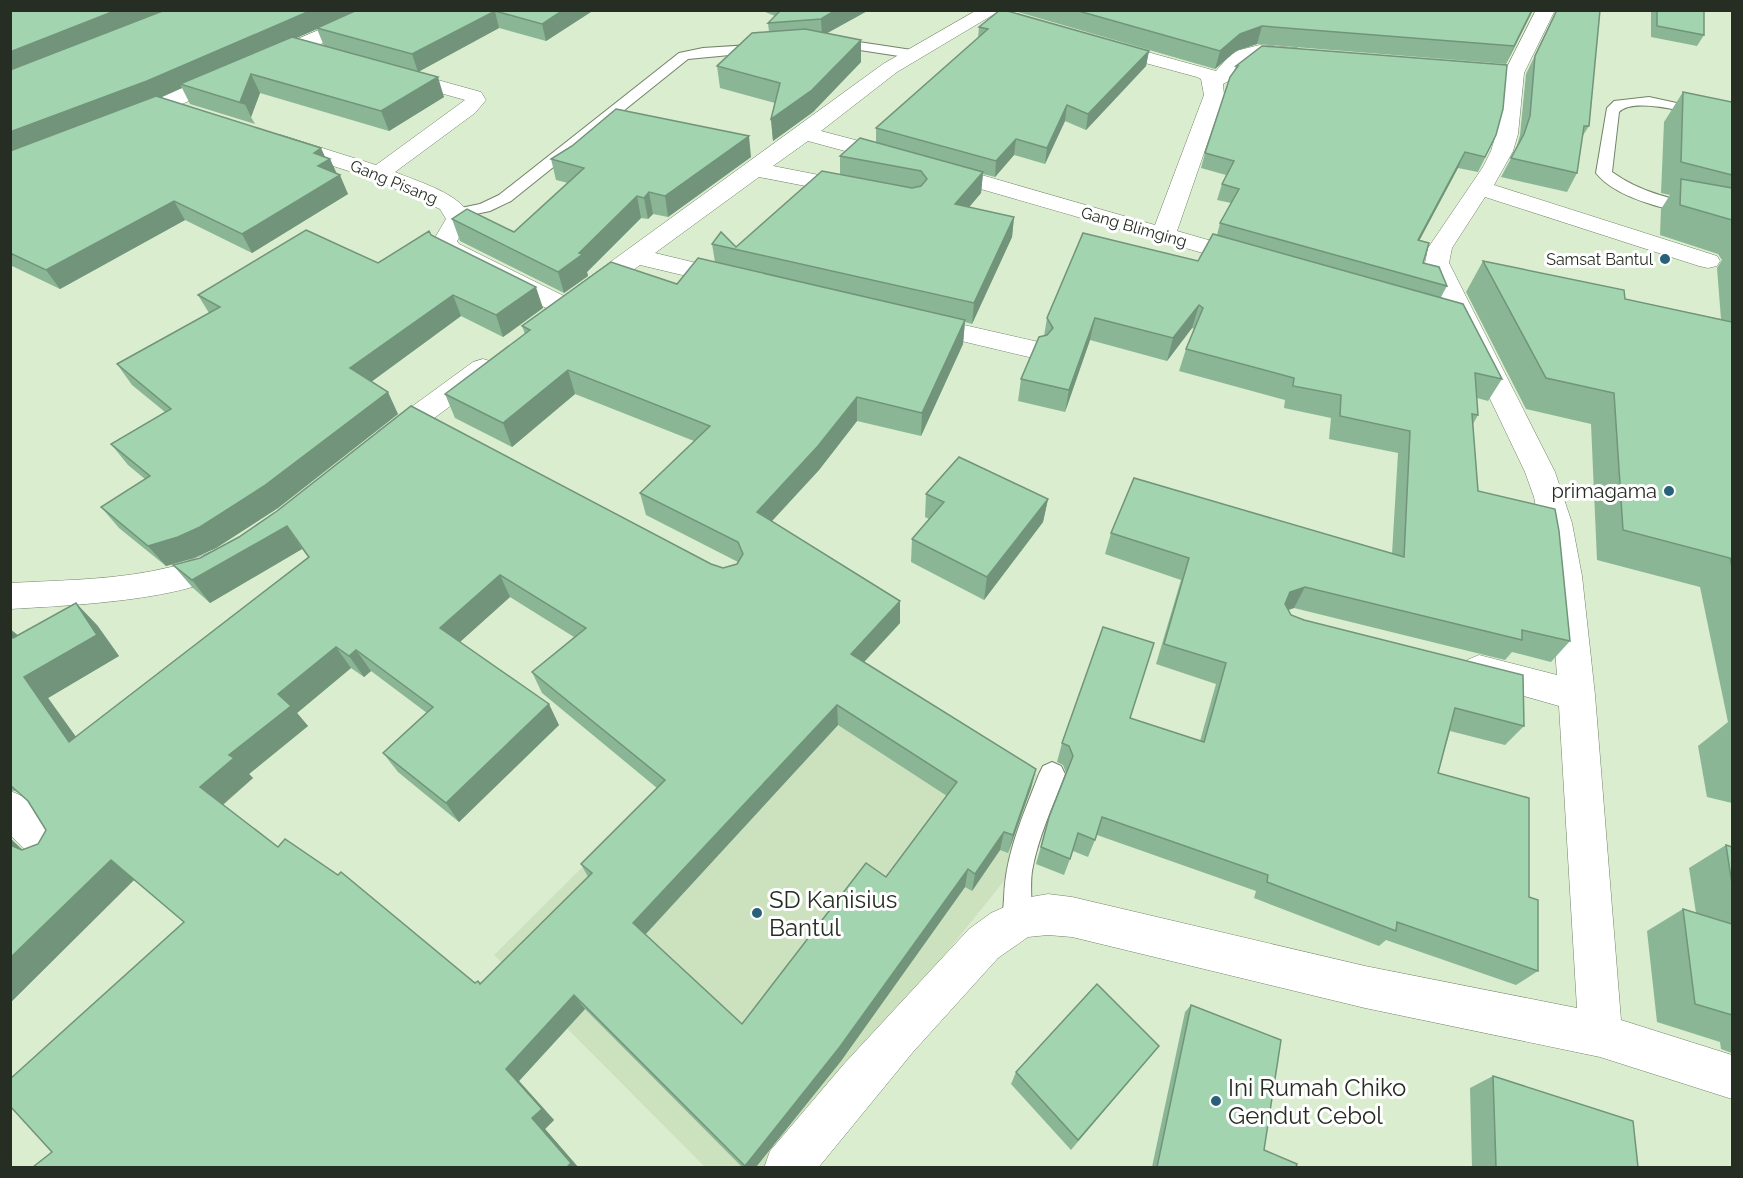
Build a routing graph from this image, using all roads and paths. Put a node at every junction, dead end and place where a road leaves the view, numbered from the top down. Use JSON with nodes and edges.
{"nodes":[{"id":1,"x":383,"y":10,"type":"edge"},
{"id":2,"x":1546,"y":10,"type":"edge"},
{"id":3,"x":996,"y":14,"type":"edge"},
{"id":4,"x":1087,"y":41,"type":"edge"},
{"id":5,"x":819,"y":44,"type":"edge"},
{"id":6,"x":298,"y":47,"type":"junction"},
{"id":7,"x":778,"y":47,"type":"edge"},
{"id":8,"x":912,"y":54,"type":"junction"},
{"id":9,"x":1316,"y":55,"type":"edge"},
{"id":10,"x":331,"y":56,"type":"edge"},
{"id":11,"x":375,"y":68,"type":"edge"},
{"id":12,"x":1212,"y":81,"type":"junction"},
{"id":13,"x":165,"y":105,"type":"junction"},
{"id":14,"x":199,"y":115,"type":"edge"},
{"id":15,"x":1732,"y":119,"type":"edge"},
{"id":16,"x":110,"y":126,"type":"edge"},
{"id":17,"x":804,"y":133,"type":"junction"},
{"id":18,"x":267,"y":137,"type":"edge"},
{"id":19,"x":755,"y":169,"type":"junction"},
{"id":20,"x":379,"y":173,"type":"junction"},
{"id":21,"x":1480,"y":188,"type":"junction"},
{"id":22,"x":878,"y":193,"type":"edge"},
{"id":23,"x":457,"y":213,"type":"junction"},
{"id":24,"x":1732,"y":216,"type":"edge"},
{"id":25,"x":1163,"y":235,"type":"junction"},
{"id":26,"x":635,"y":256,"type":"junction"},
{"id":27,"x":1708,"y":261,"type":"dead end"},
{"id":28,"x":1265,"y":263,"type":"edge"},
{"id":29,"x":757,"y":284,"type":"edge"},
{"id":30,"x":1431,"y":310,"type":"edge"},
{"id":31,"x":892,"y":316,"type":"edge"},
{"id":32,"x":1464,"y":320,"type":"junction"},
{"id":33,"x":1034,"y":350,"type":"edge"},
{"id":34,"x":502,"y":354,"type":"edge"},
{"id":35,"x":420,"y":414,"type":"junction"},
{"id":36,"x":451,"y":431,"type":"edge"},
{"id":37,"x":364,"y":458,"type":"edge"},
{"id":38,"x":243,"y":549,"type":"edge"},
{"id":39,"x":10,"y":597,"type":"edge"},
{"id":40,"x":1452,"y":663,"type":"edge"},
{"id":41,"x":1576,"y":694,"type":"junction"},
{"id":42,"x":1052,"y":774,"type":"dead end"},
{"id":43,"x":10,"y":808,"type":"edge"},
{"id":44,"x":50,"y":848,"type":"edge"},
{"id":45,"x":1017,"y":921,"type":"junction"},
{"id":46,"x":1600,"y":1035,"type":"junction"},
{"id":47,"x":1732,"y":1077,"type":"edge"},
{"id":48,"x":787,"y":1167,"type":"edge"}],
"edges":[{"from":1,"to":6,"type":"street"},
{"from":2,"to":21,"type":"street"},
{"from":3,"to":8,"type":"street"},
{"from":4,"to":12,"type":"street"},
{"from":5,"to":8,"type":"lane"},
{"from":6,"to":10,"type":"street"},
{"from":6,"to":13,"type":"street"},
{"from":7,"to":23,"type":"lane"},
{"from":8,"to":17,"type":"street"},
{"from":9,"to":12,"type":"street"},
{"from":11,"to":20,"type":"street"},
{"from":12,"to":25,"type":"street"},
{"from":13,"to":14,"type":"street"},
{"from":13,"to":16,"type":"street"},
{"from":15,"to":24,"type":"lane"},
{"from":17,"to":19,"type":"street"},
{"from":17,"to":25,"type":"street","name":"Gang Blimging"},
{"from":18,"to":20,"type":"street","name":"Gang Pisang"},
{"from":19,"to":22,"type":"street"},
{"from":19,"to":26,"type":"street"},
{"from":20,"to":23,"type":"street","name":"Gang Pisang"},
{"from":21,"to":27,"type":"street"},
{"from":21,"to":32,"type":"street"},
{"from":23,"to":26,"type":"street","name":"Gang Pisang"},
{"from":25,"to":28,"type":"street","name":"Gang Blimging"},
{"from":26,"to":29,"type":"street"},
{"from":30,"to":32,"type":"street"},
{"from":31,"to":33,"type":"street"},
{"from":32,"to":41,"type":"street"},
{"from":34,"to":35,"type":"street"},
{"from":35,"to":36,"type":"street"},
{"from":35,"to":37,"type":"street"},
{"from":38,"to":39,"type":"street"},
{"from":40,"to":41,"type":"street"},
{"from":41,"to":46,"type":"street"},
{"from":42,"to":45,"type":"lane"},
{"from":43,"to":44,"type":"street"},
{"from":45,"to":46,"type":"street"},
{"from":45,"to":48,"type":"street"},
{"from":46,"to":47,"type":"street"}]}
